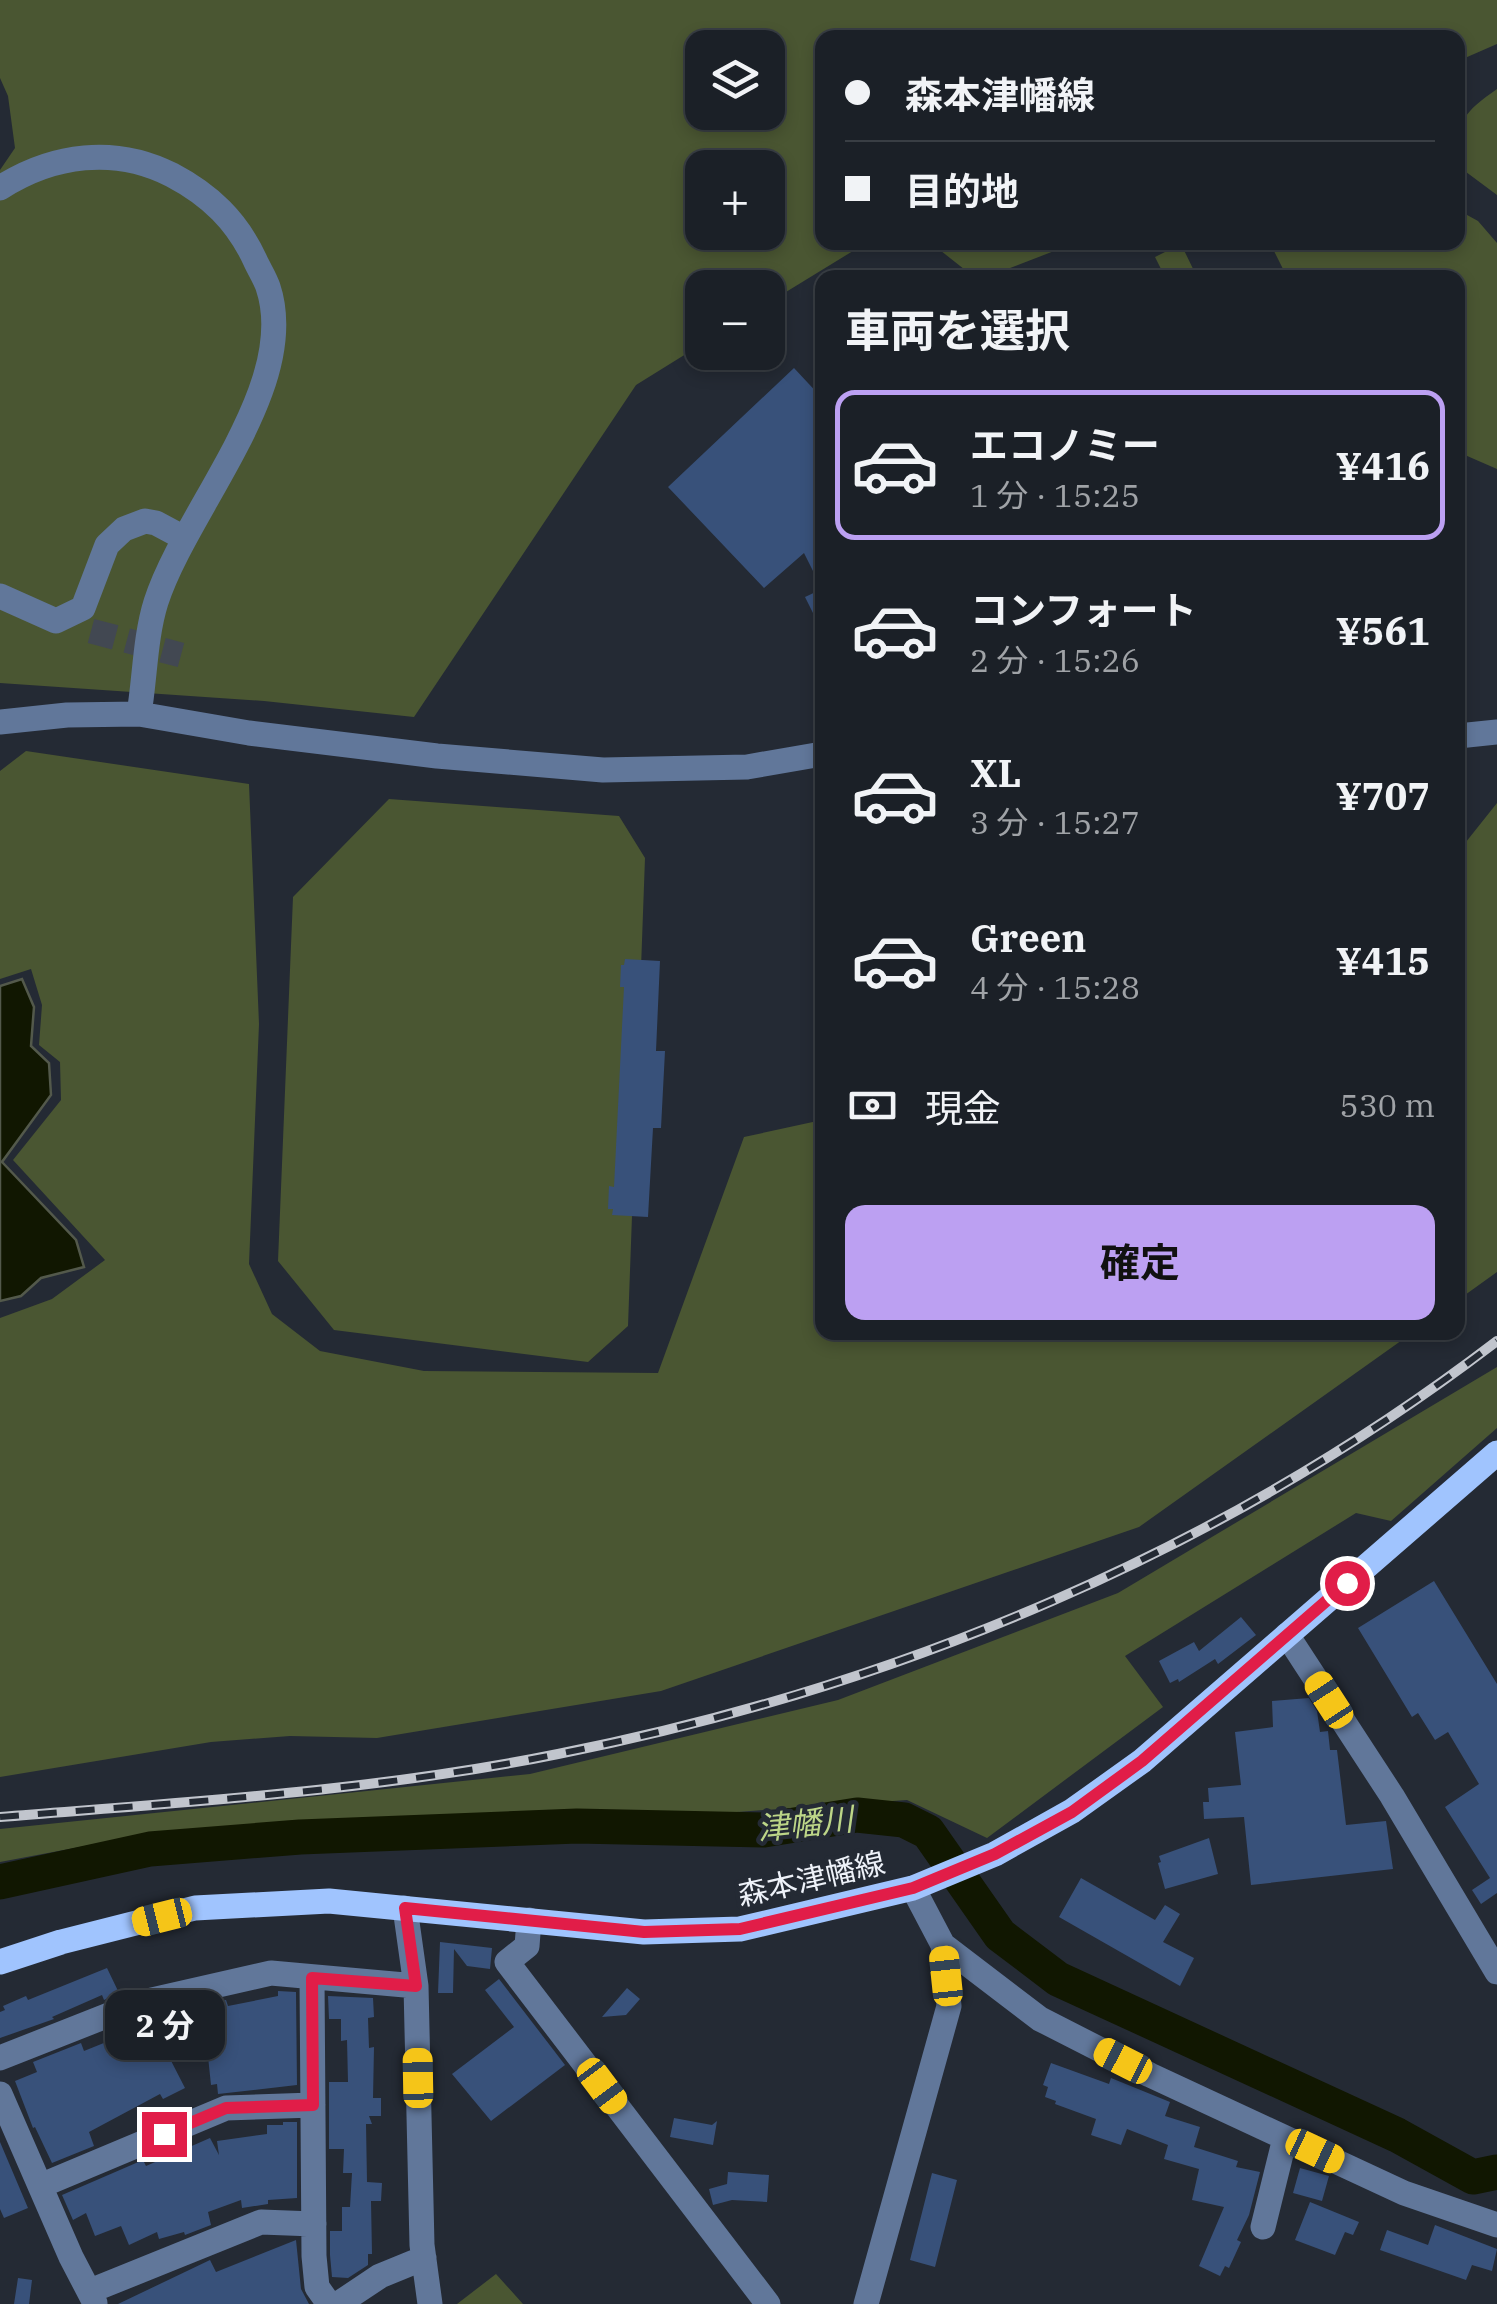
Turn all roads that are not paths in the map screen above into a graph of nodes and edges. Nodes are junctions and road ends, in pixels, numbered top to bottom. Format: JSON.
{"nodes":[{"id":1,"x":0,"y":188,"type":"edge"},
{"id":2,"x":184,"y":538,"type":"junction"},
{"id":3,"x":0,"y":596,"type":"edge"},
{"id":4,"x":139,"y":714,"type":"junction"},
{"id":5,"x":0,"y":722,"type":"edge"},
{"id":6,"x":1497,"y":732,"type":"edge"},
{"id":7,"x":1465,"y":735,"type":"edge"},
{"id":8,"x":815,"y":755,"type":"edge"},
{"id":9,"x":1497,"y":1453,"type":"edge"},
{"id":10,"x":1287,"y":1635,"type":"junction"},
{"id":11,"x":913,"y":1888,"type":"junction"},
{"id":12,"x":405,"y":1908,"type":"junction"},
{"id":13,"x":529,"y":1920,"type":"junction"},
{"id":14,"x":943,"y":1946,"type":"junction"},
{"id":15,"x":0,"y":1962,"type":"edge"},
{"id":16,"x":1497,"y":1972,"type":"edge"},
{"id":17,"x":312,"y":1978,"type":"junction"},
{"id":18,"x":416,"y":1986,"type":"junction"},
{"id":19,"x":0,"y":2058,"type":"edge"},
{"id":20,"x":0,"y":2094,"type":"edge"},
{"id":21,"x":313,"y":2105,"type":"junction"},
{"id":22,"x":1285,"y":2138,"type":"junction"},
{"id":23,"x":40,"y":2186,"type":"junction"},
{"id":24,"x":314,"y":2224,"type":"junction"},
{"id":25,"x":1263,"y":2226,"type":"dead end"},
{"id":26,"x":1497,"y":2226,"type":"edge"},
{"id":27,"x":424,"y":2258,"type":"junction"},
{"id":28,"x":93,"y":2298,"type":"edge"},
{"id":29,"x":329,"y":2304,"type":"edge"},
{"id":30,"x":338,"y":2304,"type":"edge"},
{"id":31,"x":430,"y":2304,"type":"edge"},
{"id":32,"x":768,"y":2304,"type":"edge"},
{"id":33,"x":866,"y":2304,"type":"edge"}],
"edges":[{"from":1,"to":2,"type":"street"},
{"from":2,"to":3,"type":"street"},
{"from":2,"to":4,"type":"street"},
{"from":4,"to":5,"type":"street"},
{"from":4,"to":8,"type":"street"},
{"from":6,"to":7,"type":"street"},
{"from":9,"to":10,"type":"main road","name":"森本津幡線"},
{"from":10,"to":11,"type":"main road","name":"森本津幡線"},
{"from":10,"to":16,"type":"street"},
{"from":11,"to":13,"type":"main road","name":"森本津幡線"},
{"from":11,"to":14,"type":"street"},
{"from":12,"to":13,"type":"main road","name":"森本津幡線"},
{"from":12,"to":15,"type":"main road","name":"森本津幡線"},
{"from":12,"to":18,"type":"street"},
{"from":13,"to":32,"type":"street"},
{"from":14,"to":22,"type":"street"},
{"from":14,"to":33,"type":"street"},
{"from":17,"to":18,"type":"street"},
{"from":17,"to":19,"type":"street"},
{"from":17,"to":21,"type":"street"},
{"from":18,"to":27,"type":"street"},
{"from":20,"to":23,"type":"street"},
{"from":21,"to":23,"type":"street"},
{"from":21,"to":24,"type":"street"},
{"from":22,"to":25,"type":"street"},
{"from":22,"to":26,"type":"street"},
{"from":23,"to":28,"type":"street"},
{"from":24,"to":28,"type":"street"},
{"from":24,"to":29,"type":"street"},
{"from":27,"to":30,"type":"street"},
{"from":27,"to":31,"type":"street"}]}
